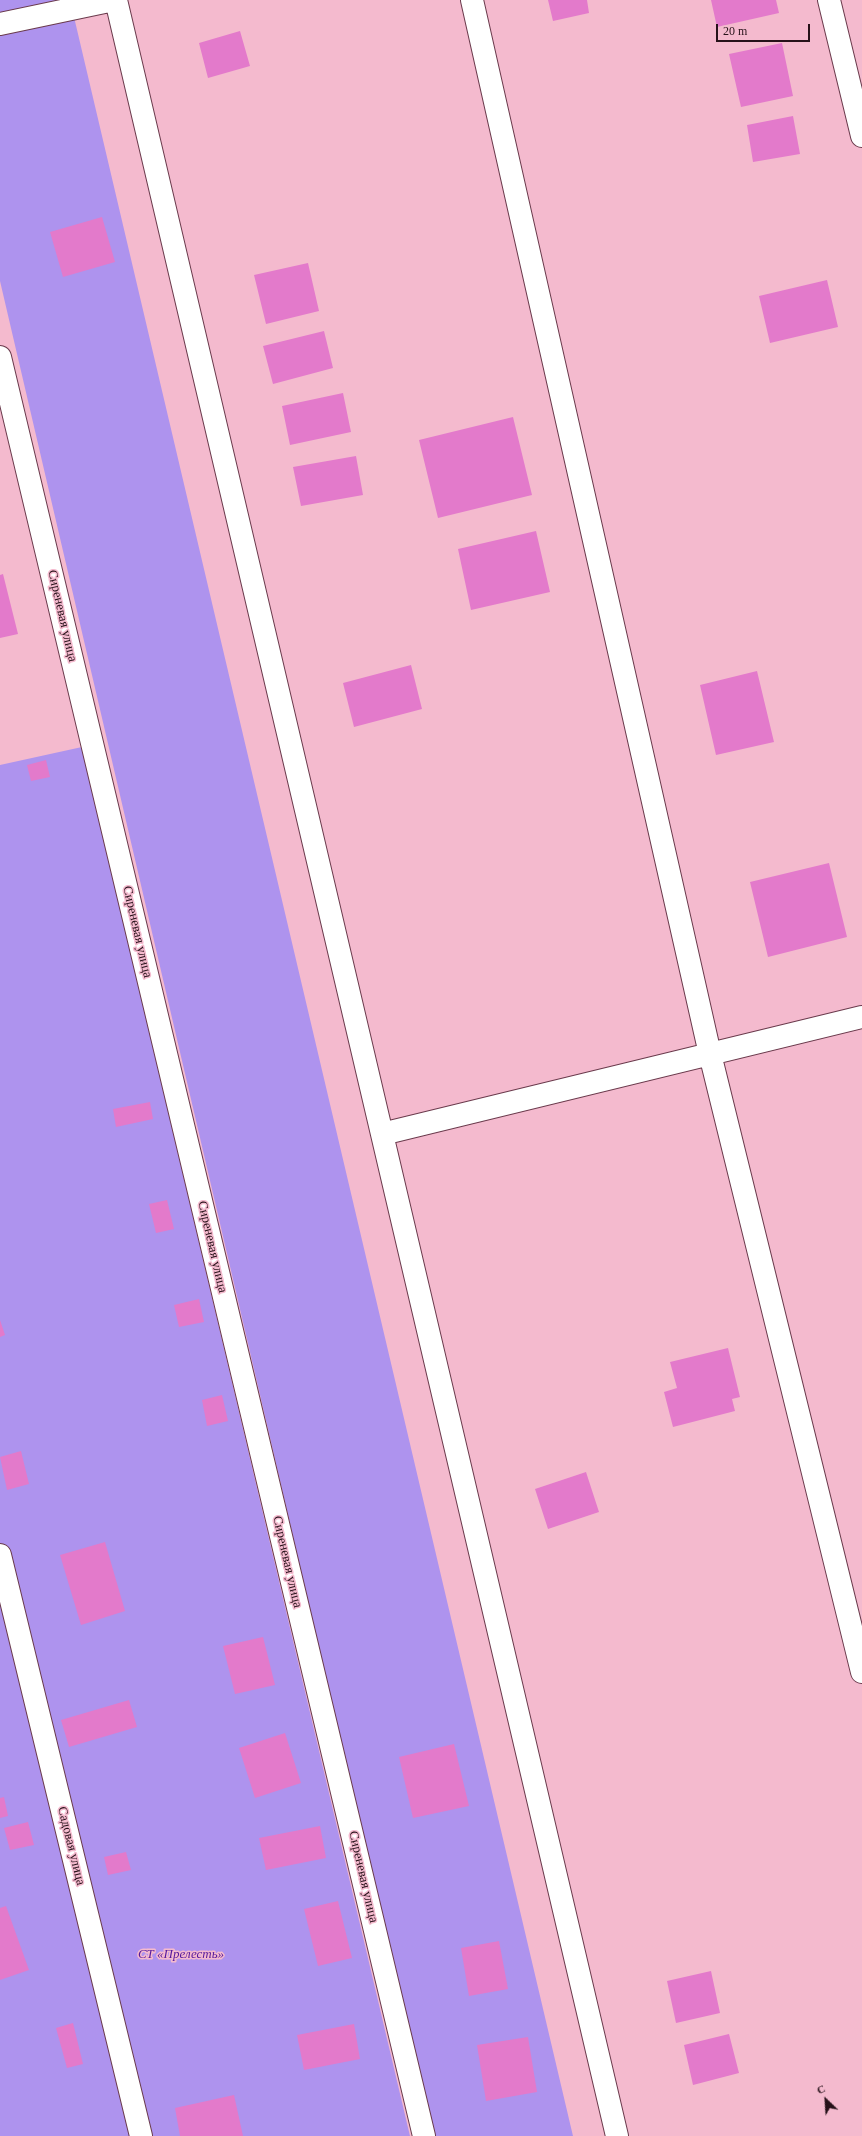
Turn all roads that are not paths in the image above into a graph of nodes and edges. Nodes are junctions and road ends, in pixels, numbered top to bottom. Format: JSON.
{"nodes":[{"id":1,"x":115,"y":0,"type":"edge"},
{"id":2,"x":472,"y":0,"type":"edge"},
{"id":3,"x":829,"y":0,"type":"edge"},
{"id":4,"x":0,"y":24,"type":"edge"},
{"id":5,"x":862,"y":136,"type":"edge"},
{"id":6,"x":0,"y":357,"type":"edge"},
{"id":7,"x":862,"y":1017,"type":"edge"},
{"id":8,"x":710,"y":1054,"type":"junction"},
{"id":9,"x":382,"y":1134,"type":"junction"},
{"id":10,"x":0,"y":1555,"type":"edge"},
{"id":11,"x":862,"y":1672,"type":"edge"},
{"id":12,"x":141,"y":2136,"type":"edge"},
{"id":13,"x":424,"y":2136,"type":"edge"},
{"id":14,"x":617,"y":2136,"type":"edge"}],
"edges":[{"from":1,"to":4,"type":"street"},
{"from":1,"to":9,"type":"street"},
{"from":2,"to":8,"type":"street"},
{"from":3,"to":5,"type":"street"},
{"from":6,"to":13,"type":"street","name":"Сиреневая улица"},
{"from":7,"to":8,"type":"street"},
{"from":8,"to":9,"type":"street"},
{"from":8,"to":11,"type":"street"},
{"from":9,"to":14,"type":"street"},
{"from":10,"to":12,"type":"street","name":"Садовая улица"}]}
